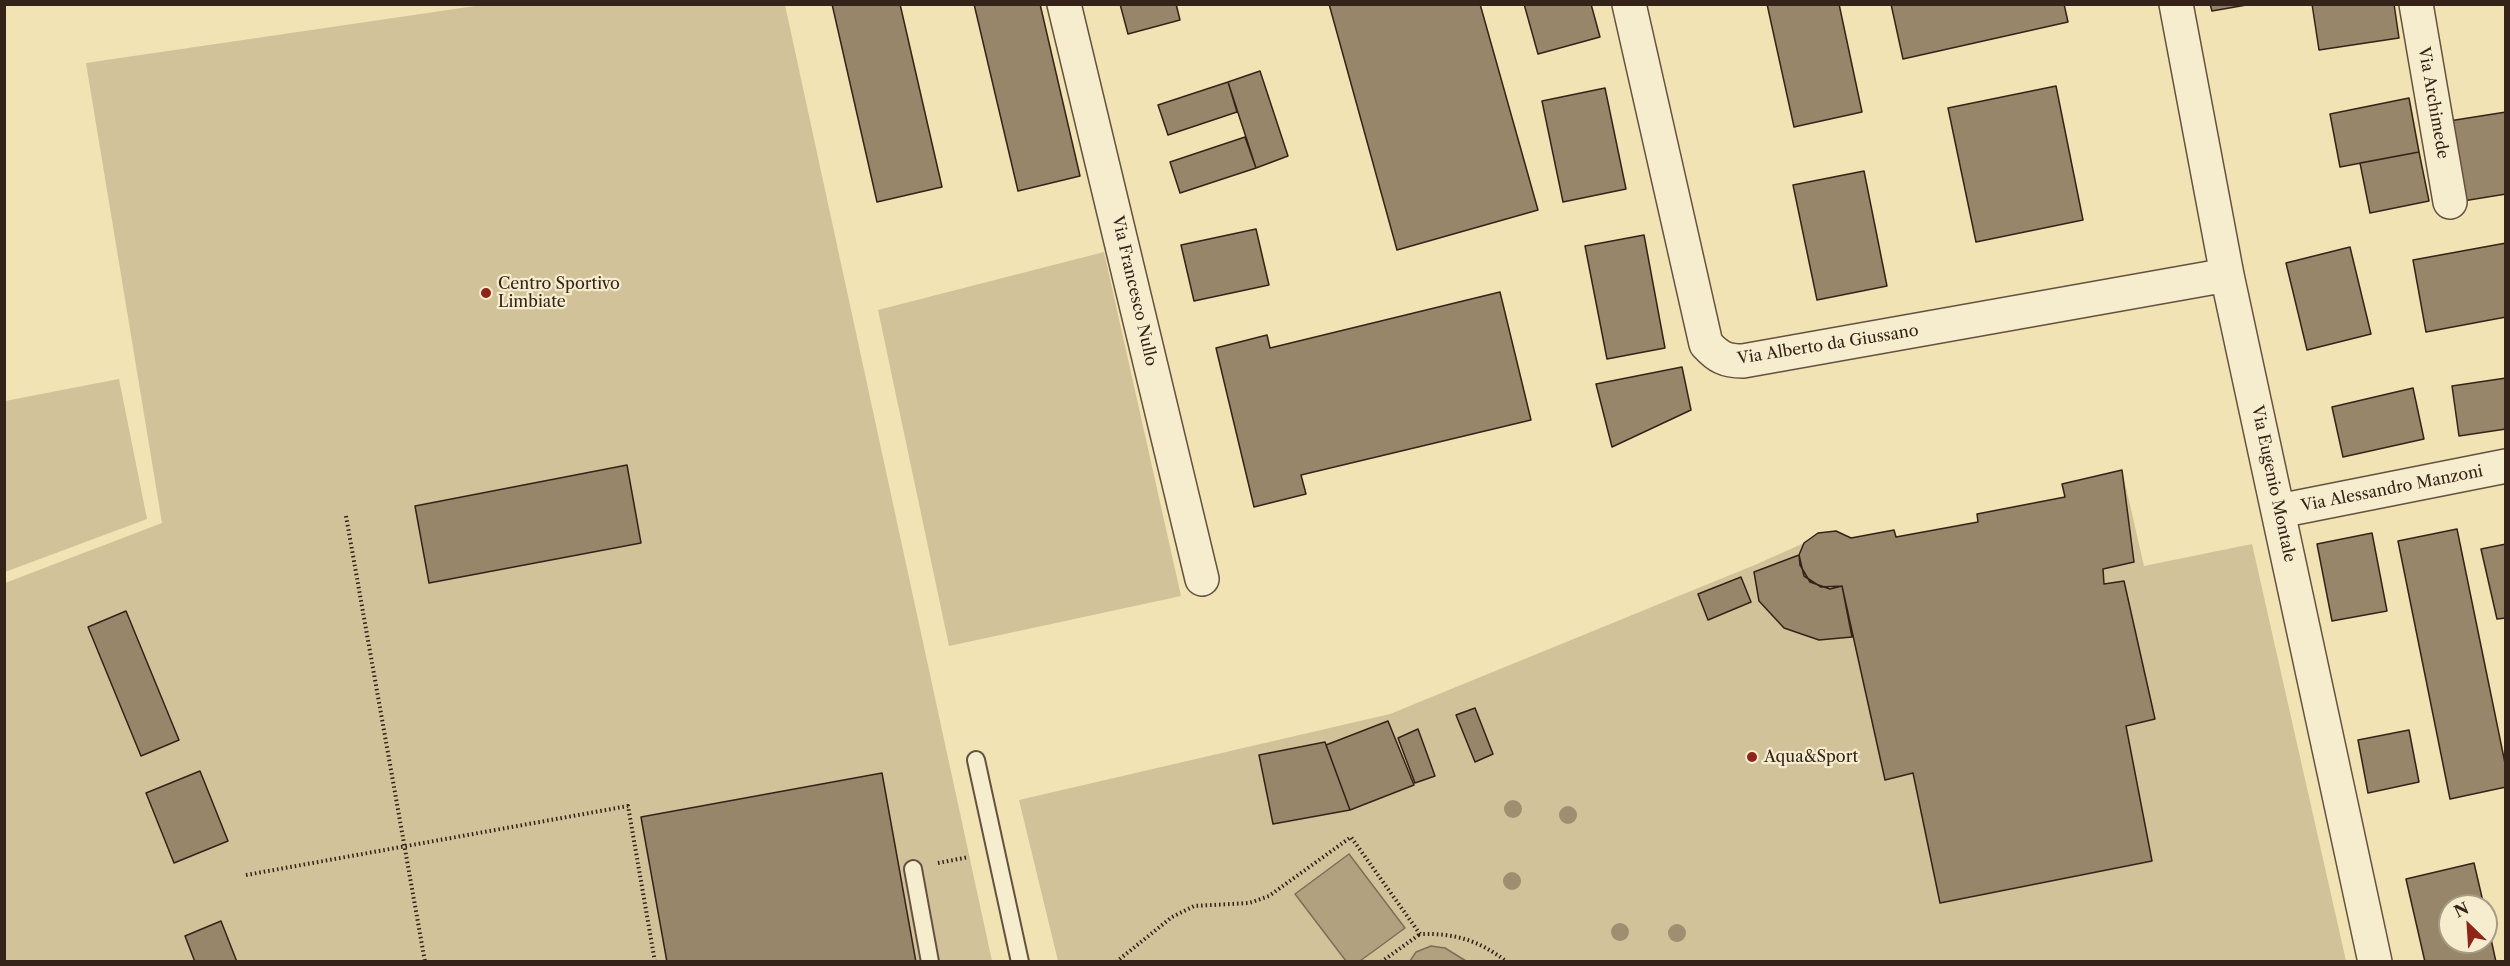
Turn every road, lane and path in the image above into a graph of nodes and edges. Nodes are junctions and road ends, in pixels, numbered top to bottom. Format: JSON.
{"nodes":[{"id":1,"x":1064,"y":4,"type":"edge"},
{"id":2,"x":1629,"y":4,"type":"edge"},
{"id":3,"x":2176,"y":4,"type":"edge"},
{"id":4,"x":2416,"y":4,"type":"edge"},
{"id":5,"x":2450,"y":202,"type":"dead end"},
{"id":6,"x":2227,"y":275,"type":"junction"},
{"id":7,"x":2505,"y":466,"type":"edge"},
{"id":8,"x":2279,"y":511,"type":"junction"},
{"id":9,"x":346,"y":516,"type":"dead end"},
{"id":10,"x":1202,"y":579,"type":"dead end"},
{"id":11,"x":976,"y":760,"type":"dead end"},
{"id":12,"x":406,"y":847,"type":"junction"},
{"id":13,"x":996,"y":851,"type":"junction"},
{"id":14,"x":913,"y":869,"type":"joint"},
{"id":15,"x":246,"y":875,"type":"dead end"},
{"id":16,"x":1420,"y":934,"type":"junction"},
{"id":17,"x":425,"y":962,"type":"edge"},
{"id":18,"x":655,"y":962,"type":"edge"},
{"id":19,"x":930,"y":962,"type":"edge"},
{"id":20,"x":1020,"y":962,"type":"edge"},
{"id":21,"x":1116,"y":962,"type":"edge"},
{"id":22,"x":1381,"y":962,"type":"edge"},
{"id":23,"x":1507,"y":962,"type":"edge"},
{"id":24,"x":2375,"y":962,"type":"edge"}],
"edges":[{"from":1,"to":10,"type":"street","name":"Via Francesco Nullo"},
{"from":2,"to":6,"type":"street","name":"Via Alberto da Giussano"},
{"from":3,"to":6,"type":"street","name":"Via Eugenio Montale"},
{"from":4,"to":5,"type":"street","name":"Via Archimede"},
{"from":6,"to":8,"type":"street","name":"Via Eugenio Montale"},
{"from":7,"to":8,"type":"street","name":"Via Alessandro Manzoni"},
{"from":8,"to":24,"type":"street","name":"Via Eugenio Montale"},
{"from":9,"to":12,"type":"path"},
{"from":11,"to":13,"type":"lane"},
{"from":12,"to":15,"type":"path"},
{"from":12,"to":17,"type":"path"},
{"from":12,"to":18,"type":"path"},
{"from":13,"to":14,"type":"path"},
{"from":13,"to":20,"type":"lane"},
{"from":14,"to":19,"type":"lane"},
{"from":16,"to":21,"type":"path"},
{"from":16,"to":22,"type":"path"},
{"from":16,"to":23,"type":"path"}]}
